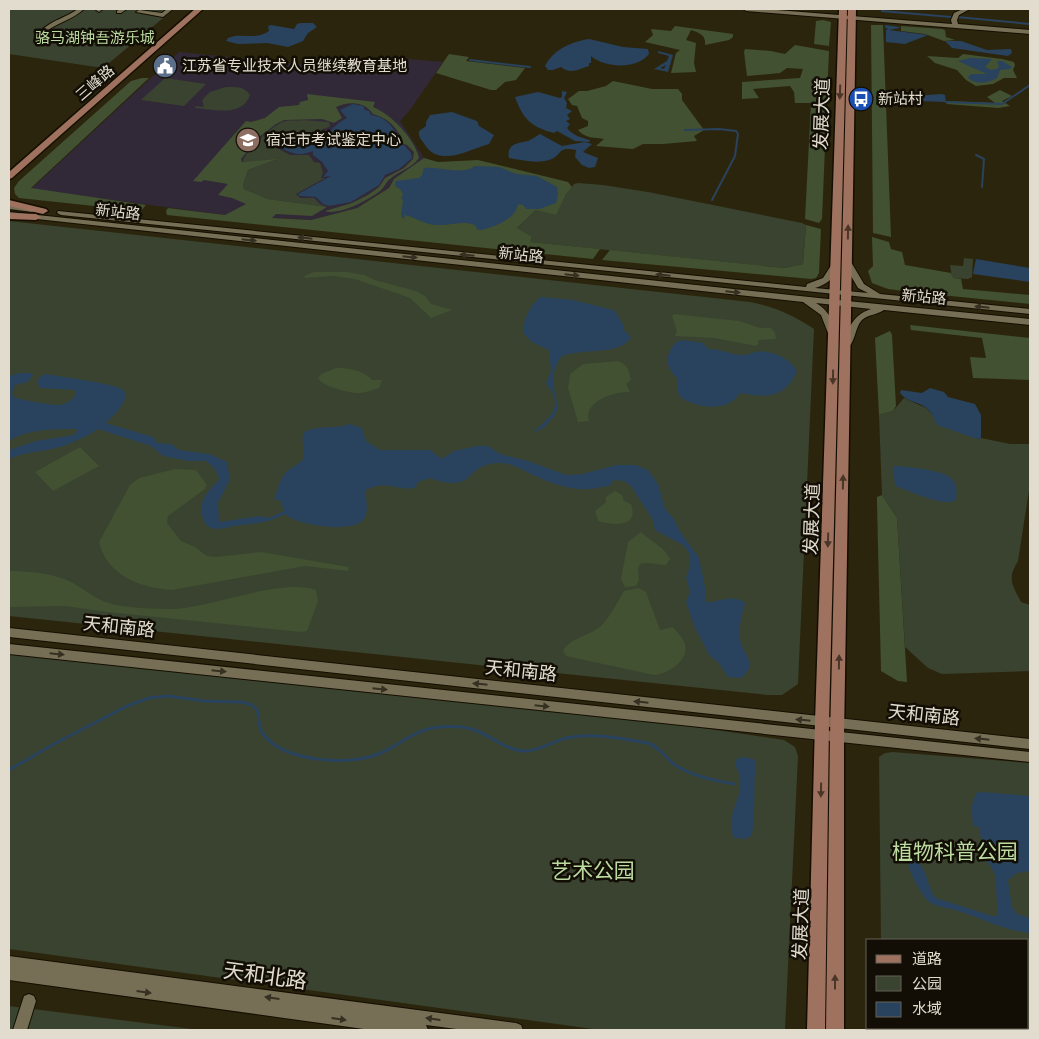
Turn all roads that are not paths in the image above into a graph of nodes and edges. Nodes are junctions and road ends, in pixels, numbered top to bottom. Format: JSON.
{"nodes":[{"id":1,"x":81,"y":9,"type":"edge"},
{"id":2,"x":143,"y":9,"type":"edge"},
{"id":3,"x":170,"y":9,"type":"edge"},
{"id":4,"x":193,"y":9,"type":"edge"},
{"id":5,"x":198,"y":9,"type":"edge"},
{"id":6,"x":746,"y":9,"type":"edge"},
{"id":7,"x":804,"y":9,"type":"edge"},
{"id":8,"x":967,"y":9,"type":"edge"},
{"id":9,"x":847,"y":13,"type":"edge"},
{"id":10,"x":956,"y":25,"type":"junction"},
{"id":11,"x":46,"y":29,"type":"dead end"},
{"id":12,"x":1030,"y":31,"type":"edge"},
{"id":13,"x":14,"y":167,"type":"edge"},
{"id":14,"x":9,"y":177,"type":"edge"},
{"id":15,"x":9,"y":203,"type":"edge"},
{"id":16,"x":9,"y":207,"type":"edge"},
{"id":17,"x":39,"y":214,"type":"junction"},
{"id":18,"x":9,"y":215,"type":"edge"},
{"id":19,"x":842,"y":263,"type":"junction"},
{"id":20,"x":775,"y":286,"type":"junction"},
{"id":21,"x":771,"y":296,"type":"junction"},
{"id":22,"x":841,"y":298,"type":"junction"},
{"id":23,"x":922,"y":301,"type":"junction"},
{"id":24,"x":922,"y":311,"type":"junction"},
{"id":25,"x":1030,"y":312,"type":"edge"},
{"id":26,"x":1030,"y":322,"type":"edge"},
{"id":27,"x":840,"y":350,"type":"junction"},
{"id":28,"x":9,"y":632,"type":"edge"},
{"id":29,"x":9,"y":649,"type":"edge"},
{"id":30,"x":822,"y":729,"type":"junction"},
{"id":31,"x":837,"y":730,"type":"junction"},
{"id":32,"x":1030,"y":744,"type":"edge"},
{"id":33,"x":1030,"y":757,"type":"edge"},
{"id":34,"x":9,"y":963,"type":"edge"},
{"id":35,"x":9,"y":973,"type":"edge"},
{"id":36,"x":29,"y":1001,"type":"dead end"},
{"id":37,"x":20,"y":1030,"type":"edge"},
{"id":38,"x":421,"y":1030,"type":"edge"},
{"id":39,"x":516,"y":1030,"type":"edge"},
{"id":40,"x":816,"y":1030,"type":"edge"},
{"id":41,"x":835,"y":1030,"type":"edge"}],
"edges":[{"from":1,"to":11,"type":"street"},
{"from":2,"to":3,"type":"street"},
{"from":4,"to":13,"type":"main road","name":"三峰路"},
{"from":5,"to":13,"type":"main road","name":"三峰路"},
{"from":6,"to":9,"type":"street"},
{"from":7,"to":9,"type":"street"},
{"from":8,"to":10,"type":"street"},
{"from":9,"to":10,"type":"street"},
{"from":9,"to":19,"type":"main road","name":"发展大道"},
{"from":10,"to":12,"type":"street"},
{"from":13,"to":14,"type":"main road"},
{"from":15,"to":17,"type":"main road"},
{"from":16,"to":17,"type":"street","name":"新站路"},
{"from":17,"to":18,"type":"main road"},
{"from":20,"to":17,"type":"street","name":"新站路","one_way":true},
{"from":17,"to":21,"type":"street","name":"新站路","one_way":true},
{"from":19,"to":20,"type":"street"},
{"from":19,"to":22,"type":"main road","name":"发展大道"},
{"from":19,"to":23,"type":"street"},
{"from":20,"to":22,"type":"street","name":"新站路"},
{"from":21,"to":22,"type":"street","name":"新站路"},
{"from":21,"to":27,"type":"street"},
{"from":22,"to":23,"type":"street","name":"新站路"},
{"from":22,"to":24,"type":"street","name":"新站路"},
{"from":22,"to":27,"type":"main road","name":"发展大道"},
{"from":25,"to":23,"type":"street","name":"新站路","one_way":true},
{"from":24,"to":26,"type":"street","name":"新站路"},
{"from":24,"to":27,"type":"street"},
{"from":27,"to":30,"type":"main road","name":"发展大道","one_way":true},
{"from":31,"to":27,"type":"main road","name":"发展大道","one_way":true},
{"from":30,"to":28,"type":"street","name":"天和南路","one_way":true},
{"from":29,"to":30,"type":"street","name":"天和南路","one_way":true},
{"from":30,"to":31,"type":"street","name":"天和南路"},
{"from":30,"to":40,"type":"main road","name":"发展大道","one_way":true},
{"from":32,"to":31,"type":"street","name":"天和南路","one_way":true},
{"from":31,"to":33,"type":"street","name":"天和南路"},
{"from":41,"to":31,"type":"main road","name":"发展大道","one_way":true},
{"from":39,"to":34,"type":"street","name":"天和北路","one_way":true},
{"from":35,"to":38,"type":"street","name":"天和北路","one_way":true},
{"from":36,"to":37,"type":"street"}]}
